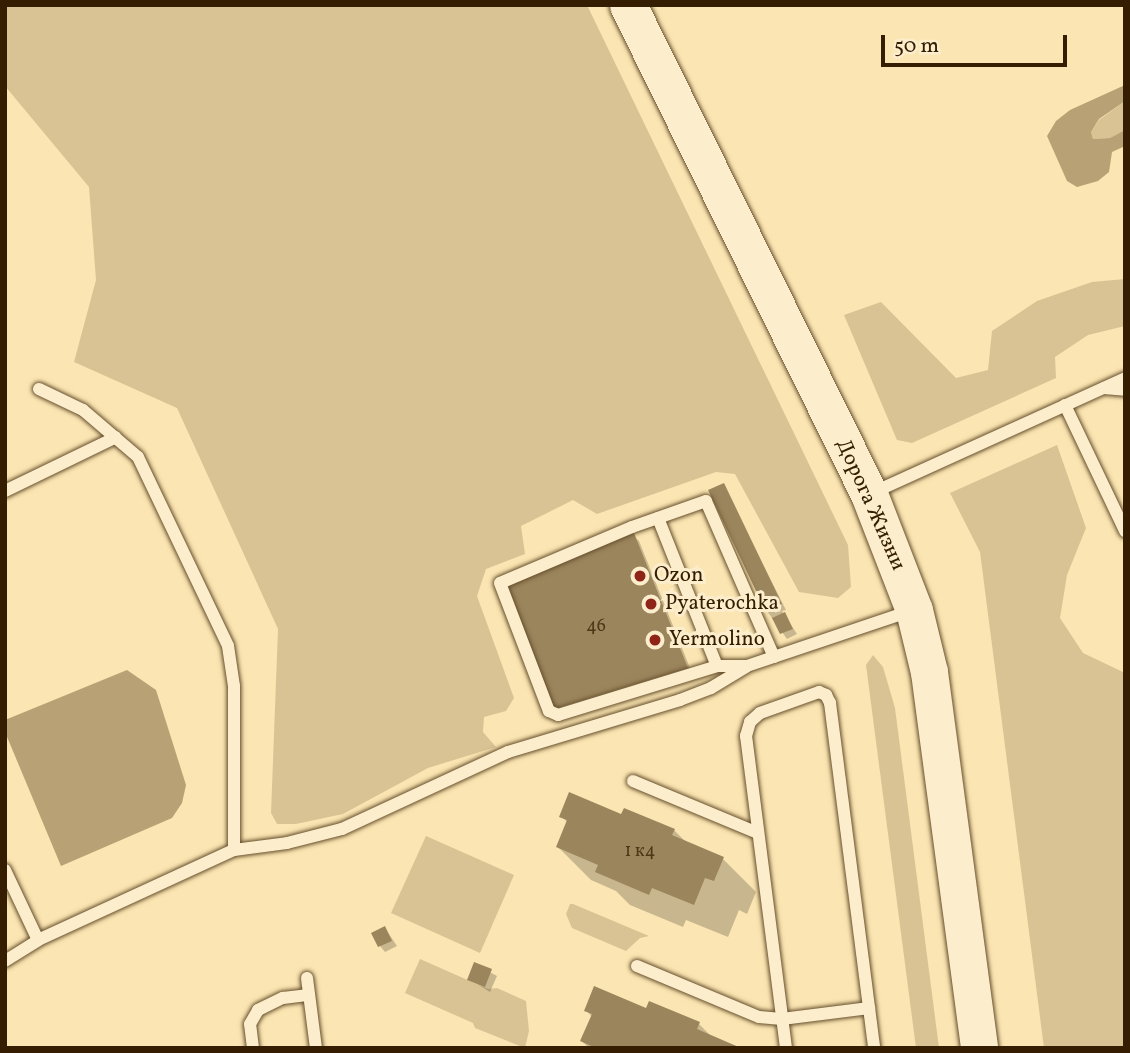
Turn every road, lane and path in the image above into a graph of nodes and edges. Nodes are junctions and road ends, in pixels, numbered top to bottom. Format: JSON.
{"nodes":[{"id":1,"x":628,"y":5,"type":"edge"},
{"id":2,"x":1125,"y":378,"type":"edge"},
{"id":3,"x":1103,"y":387,"type":"junction"},
{"id":4,"x":39,"y":389,"type":"dead end"},
{"id":5,"x":1125,"y":390,"type":"edge"},
{"id":6,"x":1065,"y":405,"type":"junction"},
{"id":7,"x":116,"y":437,"type":"junction"},
{"id":8,"x":5,"y":491,"type":"edge"},
{"id":9,"x":869,"y":495,"type":"junction"},
{"id":10,"x":658,"y":518,"type":"junction"},
{"id":11,"x":1125,"y":531,"type":"edge"},
{"id":12,"x":914,"y":610,"type":"junction"},
{"id":13,"x":774,"y":657,"type":"junction"},
{"id":14,"x":717,"y":666,"type":"junction"},
{"id":15,"x":747,"y":666,"type":"junction"},
{"id":16,"x":633,"y":781,"type":"dead end"},
{"id":17,"x":758,"y":833,"type":"junction"},
{"id":18,"x":234,"y":850,"type":"junction"},
{"id":19,"x":5,"y":870,"type":"edge"},
{"id":20,"x":38,"y":940,"type":"junction"},
{"id":21,"x":5,"y":961,"type":"edge"},
{"id":22,"x":637,"y":966,"type":"dead end"},
{"id":23,"x":307,"y":978,"type":"dead end"},
{"id":24,"x":309,"y":995,"type":"junction"},
{"id":25,"x":869,"y":1008,"type":"junction"},
{"id":26,"x":782,"y":1019,"type":"junction"},
{"id":27,"x":253,"y":1048,"type":"edge"},
{"id":28,"x":316,"y":1048,"type":"edge"},
{"id":29,"x":786,"y":1048,"type":"edge"},
{"id":30,"x":874,"y":1048,"type":"edge"},
{"id":31,"x":979,"y":1048,"type":"edge"}],
"edges":[{"from":1,"to":9,"type":"main road","name":"Дорога Жизни"},
{"from":2,"to":3,"type":"lane"},
{"from":3,"to":5,"type":"lane"},
{"from":3,"to":6,"type":"lane"},
{"from":4,"to":7,"type":"lane"},
{"from":6,"to":9,"type":"lane"},
{"from":6,"to":11,"type":"lane"},
{"from":7,"to":8,"type":"lane"},
{"from":7,"to":18,"type":"lane"},
{"from":9,"to":12,"type":"main road","name":"Дорога Жизни"},
{"from":10,"to":13,"type":"lane"},
{"from":10,"to":14,"type":"lane"},
{"from":10,"to":14,"type":"lane"},
{"from":12,"to":13,"type":"lane"},
{"from":12,"to":31,"type":"main road","name":"Дорога Жизни"},
{"from":13,"to":15,"type":"lane"},
{"from":14,"to":15,"type":"lane"},
{"from":15,"to":18,"type":"lane"},
{"from":16,"to":17,"type":"lane"},
{"from":17,"to":25,"type":"lane"},
{"from":17,"to":26,"type":"lane"},
{"from":18,"to":20,"type":"lane"},
{"from":19,"to":20,"type":"lane"},
{"from":20,"to":21,"type":"lane"},
{"from":22,"to":26,"type":"lane"},
{"from":23,"to":24,"type":"lane"},
{"from":24,"to":27,"type":"lane"},
{"from":24,"to":28,"type":"lane"},
{"from":25,"to":26,"type":"lane"},
{"from":25,"to":30,"type":"lane"},
{"from":26,"to":29,"type":"lane"}]}
